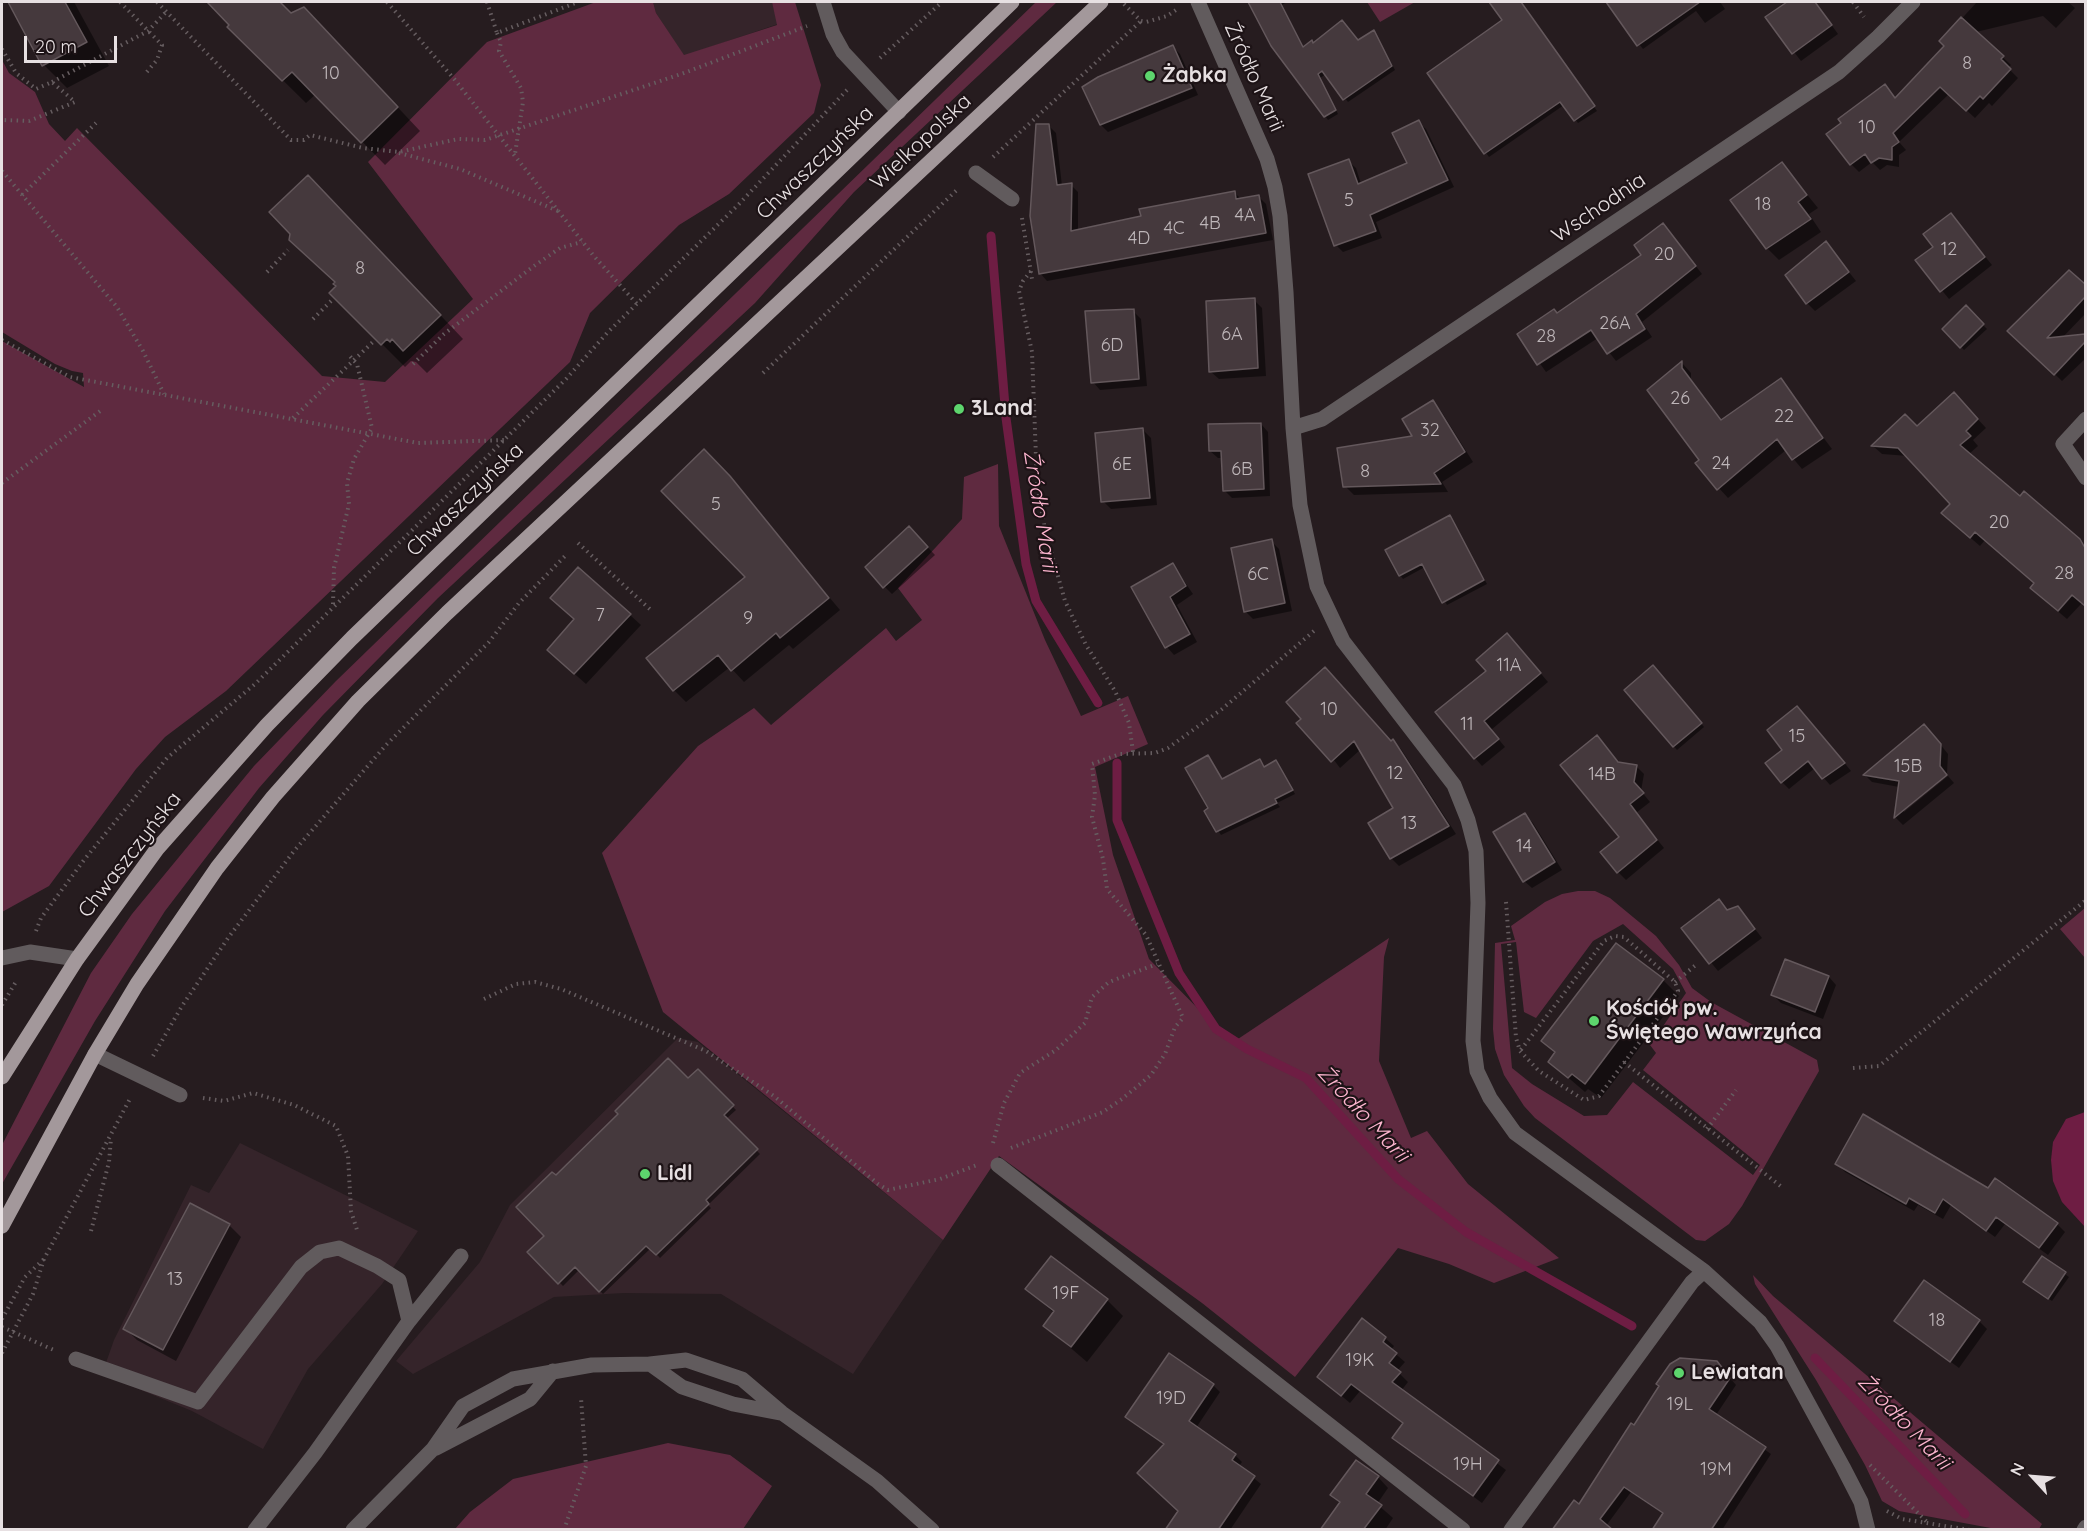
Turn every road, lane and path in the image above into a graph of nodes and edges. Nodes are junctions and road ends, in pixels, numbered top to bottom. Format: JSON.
{"nodes":[{"id":1,"x":120,"y":2,"type":"edge"},
{"id":2,"x":157,"y":2,"type":"edge"},
{"id":3,"x":387,"y":2,"type":"edge"},
{"id":4,"x":487,"y":2,"type":"edge"},
{"id":5,"x":578,"y":2,"type":"edge"},
{"id":6,"x":823,"y":2,"type":"edge"},
{"id":7,"x":940,"y":2,"type":"edge"},
{"id":8,"x":1012,"y":2,"type":"edge"},
{"id":9,"x":1101,"y":2,"type":"edge"},
{"id":10,"x":1122,"y":2,"type":"edge"},
{"id":11,"x":1198,"y":2,"type":"edge"},
{"id":12,"x":1912,"y":2,"type":"edge"},
{"id":13,"x":1181,"y":6,"type":"dead end"},
{"id":14,"x":166,"y":12,"type":"junction"},
{"id":15,"x":1141,"y":21,"type":"junction"},
{"id":16,"x":807,"y":25,"type":"dead end"},
{"id":17,"x":148,"y":31,"type":"junction"},
{"id":18,"x":497,"y":33,"type":"junction"},
{"id":19,"x":2,"y":49,"type":"edge"},
{"id":20,"x":882,"y":56,"type":"dead end"},
{"id":21,"x":145,"y":74,"type":"dead end"},
{"id":22,"x":52,"y":82,"type":"junction"},
{"id":23,"x":834,"y":103,"type":"dead end"},
{"id":24,"x":899,"y":112,"type":"junction"},
{"id":25,"x":2,"y":120,"type":"edge"},
{"id":26,"x":96,"y":123,"type":"dead end"},
{"id":27,"x":519,"y":127,"type":"junction"},
{"id":28,"x":499,"y":135,"type":"junction"},
{"id":29,"x":399,"y":153,"type":"junction"},
{"id":30,"x":514,"y":155,"type":"junction"},
{"id":31,"x":2,"y":171,"type":"edge"},
{"id":32,"x":976,"y":173,"type":"junction"},
{"id":33,"x":22,"y":195,"type":"junction"},
{"id":34,"x":1012,"y":199,"type":"joint"},
{"id":35,"x":562,"y":213,"type":"junction"},
{"id":36,"x":582,"y":242,"type":"junction"},
{"id":37,"x":288,"y":250,"type":"dead end"},
{"id":38,"x":1031,"y":271,"type":"junction"},
{"id":39,"x":267,"y":273,"type":"dead end"},
{"id":40,"x":1032,"y":279,"type":"dead end"},
{"id":41,"x":334,"y":298,"type":"dead end"},
{"id":42,"x":637,"y":304,"type":"junction"},
{"id":43,"x":313,"y":319,"type":"dead end"},
{"id":44,"x":2,"y":340,"type":"edge"},
{"id":45,"x":375,"y":340,"type":"dead end"},
{"id":46,"x":348,"y":354,"type":"dead end"},
{"id":47,"x":353,"y":359,"type":"junction"},
{"id":48,"x":413,"y":364,"type":"dead end"},
{"id":49,"x":763,"y":373,"type":"dead end"},
{"id":50,"x":164,"y":394,"type":"junction"},
{"id":51,"x":104,"y":408,"type":"dead end"},
{"id":52,"x":293,"y":419,"type":"junction"},
{"id":53,"x":2085,"y":419,"type":"edge"},
{"id":54,"x":1293,"y":428,"type":"junction"},
{"id":55,"x":371,"y":434,"type":"junction"},
{"id":56,"x":504,"y":440,"type":"junction"},
{"id":57,"x":2085,"y":478,"type":"edge"},
{"id":58,"x":2,"y":483,"type":"edge"},
{"id":59,"x":578,"y":543,"type":"dead end"},
{"id":60,"x":567,"y":554,"type":"dead end"},
{"id":61,"x":333,"y":605,"type":"junction"},
{"id":62,"x":653,"y":612,"type":"dead end"},
{"id":63,"x":1329,"y":616,"type":"junction"},
{"id":64,"x":1133,"y":752,"type":"junction"},
{"id":65,"x":2085,"y":900,"type":"edge"},
{"id":66,"x":1506,"y":902,"type":"dead end"},
{"id":67,"x":30,"y":952,"type":"junction"},
{"id":68,"x":2,"y":958,"type":"edge"},
{"id":69,"x":77,"y":959,"type":"junction"},
{"id":70,"x":1157,"y":964,"type":"junction"},
{"id":71,"x":1697,"y":964,"type":"dead end"},
{"id":72,"x":1675,"y":982,"type":"junction"},
{"id":73,"x":484,"y":999,"type":"dead end"},
{"id":74,"x":2,"y":1005,"type":"edge"},
{"id":75,"x":1520,"y":1051,"type":"junction"},
{"id":76,"x":95,"y":1054,"type":"junction"},
{"id":77,"x":1624,"y":1062,"type":"junction"},
{"id":78,"x":1853,"y":1068,"type":"dead end"},
{"id":79,"x":142,"y":1076,"type":"junction"},
{"id":80,"x":2,"y":1077,"type":"edge"},
{"id":81,"x":1736,"y":1090,"type":"dead end"},
{"id":82,"x":180,"y":1095,"type":"joint"},
{"id":83,"x":1707,"y":1129,"type":"junction"},
{"id":84,"x":111,"y":1135,"type":"junction"},
{"id":85,"x":991,"y":1164,"type":"junction"},
{"id":86,"x":1782,"y":1188,"type":"dead end"},
{"id":87,"x":2,"y":1226,"type":"edge"},
{"id":88,"x":91,"y":1231,"type":"dead end"},
{"id":89,"x":461,"y":1256,"type":"dead end"},
{"id":90,"x":44,"y":1259,"type":"junction"},
{"id":91,"x":368,"y":1262,"type":"junction"},
{"id":92,"x":1704,"y":1270,"type":"junction"},
{"id":93,"x":2,"y":1319,"type":"edge"},
{"id":94,"x":409,"y":1321,"type":"junction"},
{"id":95,"x":2,"y":1327,"type":"edge"},
{"id":96,"x":12,"y":1333,"type":"junction"},
{"id":97,"x":2,"y":1353,"type":"edge"},
{"id":98,"x":76,"y":1359,"type":"joint"},
{"id":99,"x":650,"y":1364,"type":"junction"},
{"id":100,"x":553,"y":1371,"type":"junction"},
{"id":101,"x":581,"y":1398,"type":"dead end"},
{"id":102,"x":782,"y":1413,"type":"junction"},
{"id":103,"x":433,"y":1449,"type":"junction"},
{"id":104,"x":1863,"y":1458,"type":"dead end"},
{"id":105,"x":1929,"y":1523,"type":"dead end"},
{"id":106,"x":255,"y":1530,"type":"edge"},
{"id":107,"x":353,"y":1530,"type":"edge"},
{"id":108,"x":564,"y":1530,"type":"edge"},
{"id":109,"x":932,"y":1530,"type":"edge"},
{"id":110,"x":1463,"y":1530,"type":"edge"},
{"id":111,"x":1511,"y":1530,"type":"edge"},
{"id":112,"x":1868,"y":1530,"type":"edge"}],
"edges":[{"from":1,"to":17,"type":"path"},
{"from":2,"to":14,"type":"path"},
{"from":3,"to":28,"type":"path"},
{"from":4,"to":18,"type":"path"},
{"from":5,"to":18,"type":"path"},
{"from":6,"to":24,"type":"street"},
{"from":7,"to":20,"type":"path"},
{"from":8,"to":24,"type":"main road","name":"Chwaszczyńska"},
{"from":9,"to":76,"type":"main road","name":"Wielkopolska"},
{"from":10,"to":15,"type":"path"},
{"from":11,"to":54,"type":"street","name":"Źródło Marii"},
{"from":12,"to":54,"type":"street","name":"Wschodnia"},
{"from":13,"to":15,"type":"path"},
{"from":14,"to":17,"type":"path"},
{"from":14,"to":29,"type":"path"},
{"from":15,"to":32,"type":"path"},
{"from":16,"to":27,"type":"path"},
{"from":17,"to":21,"type":"path"},
{"from":17,"to":22,"type":"path"},
{"from":18,"to":27,"type":"path"},
{"from":19,"to":22,"type":"path"},
{"from":22,"to":25,"type":"path"},
{"from":23,"to":42,"type":"path"},
{"from":24,"to":69,"type":"main road","name":"Chwaszczyńska"},
{"from":26,"to":33,"type":"path"},
{"from":27,"to":28,"type":"path"},
{"from":27,"to":30,"type":"path"},
{"from":28,"to":29,"type":"path"},
{"from":28,"to":30,"type":"path"},
{"from":29,"to":35,"type":"path"},
{"from":30,"to":35,"type":"path"},
{"from":31,"to":33,"type":"path"},
{"from":32,"to":34,"type":"street"},
{"from":32,"to":49,"type":"path"},
{"from":33,"to":50,"type":"path"},
{"from":34,"to":38,"type":"path"},
{"from":35,"to":36,"type":"path"},
{"from":36,"to":42,"type":"path"},
{"from":36,"to":48,"type":"path"},
{"from":37,"to":39,"type":"path"},
{"from":38,"to":40,"type":"path"},
{"from":38,"to":64,"type":"path"},
{"from":41,"to":43,"type":"path"},
{"from":42,"to":56,"type":"path"},
{"from":44,"to":50,"type":"path"},
{"from":45,"to":47,"type":"path"},
{"from":46,"to":47,"type":"path"},
{"from":47,"to":52,"type":"path"},
{"from":47,"to":55,"type":"path"},
{"from":50,"to":52,"type":"path"},
{"from":51,"to":58,"type":"path"},
{"from":52,"to":55,"type":"path"},
{"from":53,"to":57,"type":"street"},
{"from":54,"to":63,"type":"street","name":"Źródło Marii"},
{"from":55,"to":56,"type":"path"},
{"from":55,"to":61,"type":"path"},
{"from":56,"to":61,"type":"path"},
{"from":59,"to":62,"type":"path"},
{"from":60,"to":79,"type":"path"},
{"from":61,"to":67,"type":"path"},
{"from":63,"to":64,"type":"path"},
{"from":63,"to":92,"type":"street","name":"Źródło Marii"},
{"from":64,"to":70,"type":"path"},
{"from":65,"to":78,"type":"path"},
{"from":66,"to":75,"type":"path"},
{"from":67,"to":68,"type":"street"},
{"from":67,"to":69,"type":"street"},
{"from":67,"to":74,"type":"path"},
{"from":69,"to":80,"type":"main road","name":"Chwaszczyńska"},
{"from":70,"to":85,"type":"path"},
{"from":70,"to":85,"type":"path"},
{"from":71,"to":72,"type":"path"},
{"from":72,"to":75,"type":"path"},
{"from":72,"to":77,"type":"path"},
{"from":73,"to":85,"type":"path"},
{"from":75,"to":77,"type":"path"},
{"from":76,"to":79,"type":"street"},
{"from":76,"to":87,"type":"main road"},
{"from":77,"to":83,"type":"path"},
{"from":79,"to":82,"type":"street"},
{"from":79,"to":84,"type":"path"},
{"from":81,"to":83,"type":"path"},
{"from":82,"to":91,"type":"path"},
{"from":83,"to":86,"type":"path"},
{"from":84,"to":88,"type":"path"},
{"from":84,"to":90,"type":"path"},
{"from":85,"to":110,"type":"street"},
{"from":89,"to":94,"type":"street"},
{"from":90,"to":93,"type":"path"},
{"from":90,"to":96,"type":"path"},
{"from":91,"to":94,"type":"street"},
{"from":91,"to":98,"type":"street"},
{"from":92,"to":111,"type":"street"},
{"from":92,"to":112,"type":"street","name":"Źródło Marii"},
{"from":94,"to":106,"type":"street"},
{"from":95,"to":96,"type":"path"},
{"from":96,"to":97,"type":"path"},
{"from":96,"to":98,"type":"path"},
{"from":99,"to":100,"type":"street"},
{"from":99,"to":102,"type":"street"},
{"from":99,"to":102,"type":"street"},
{"from":100,"to":103,"type":"street"},
{"from":100,"to":103,"type":"street"},
{"from":101,"to":108,"type":"path"},
{"from":102,"to":109,"type":"street"},
{"from":103,"to":107,"type":"street"},
{"from":104,"to":105,"type":"path"}]}
